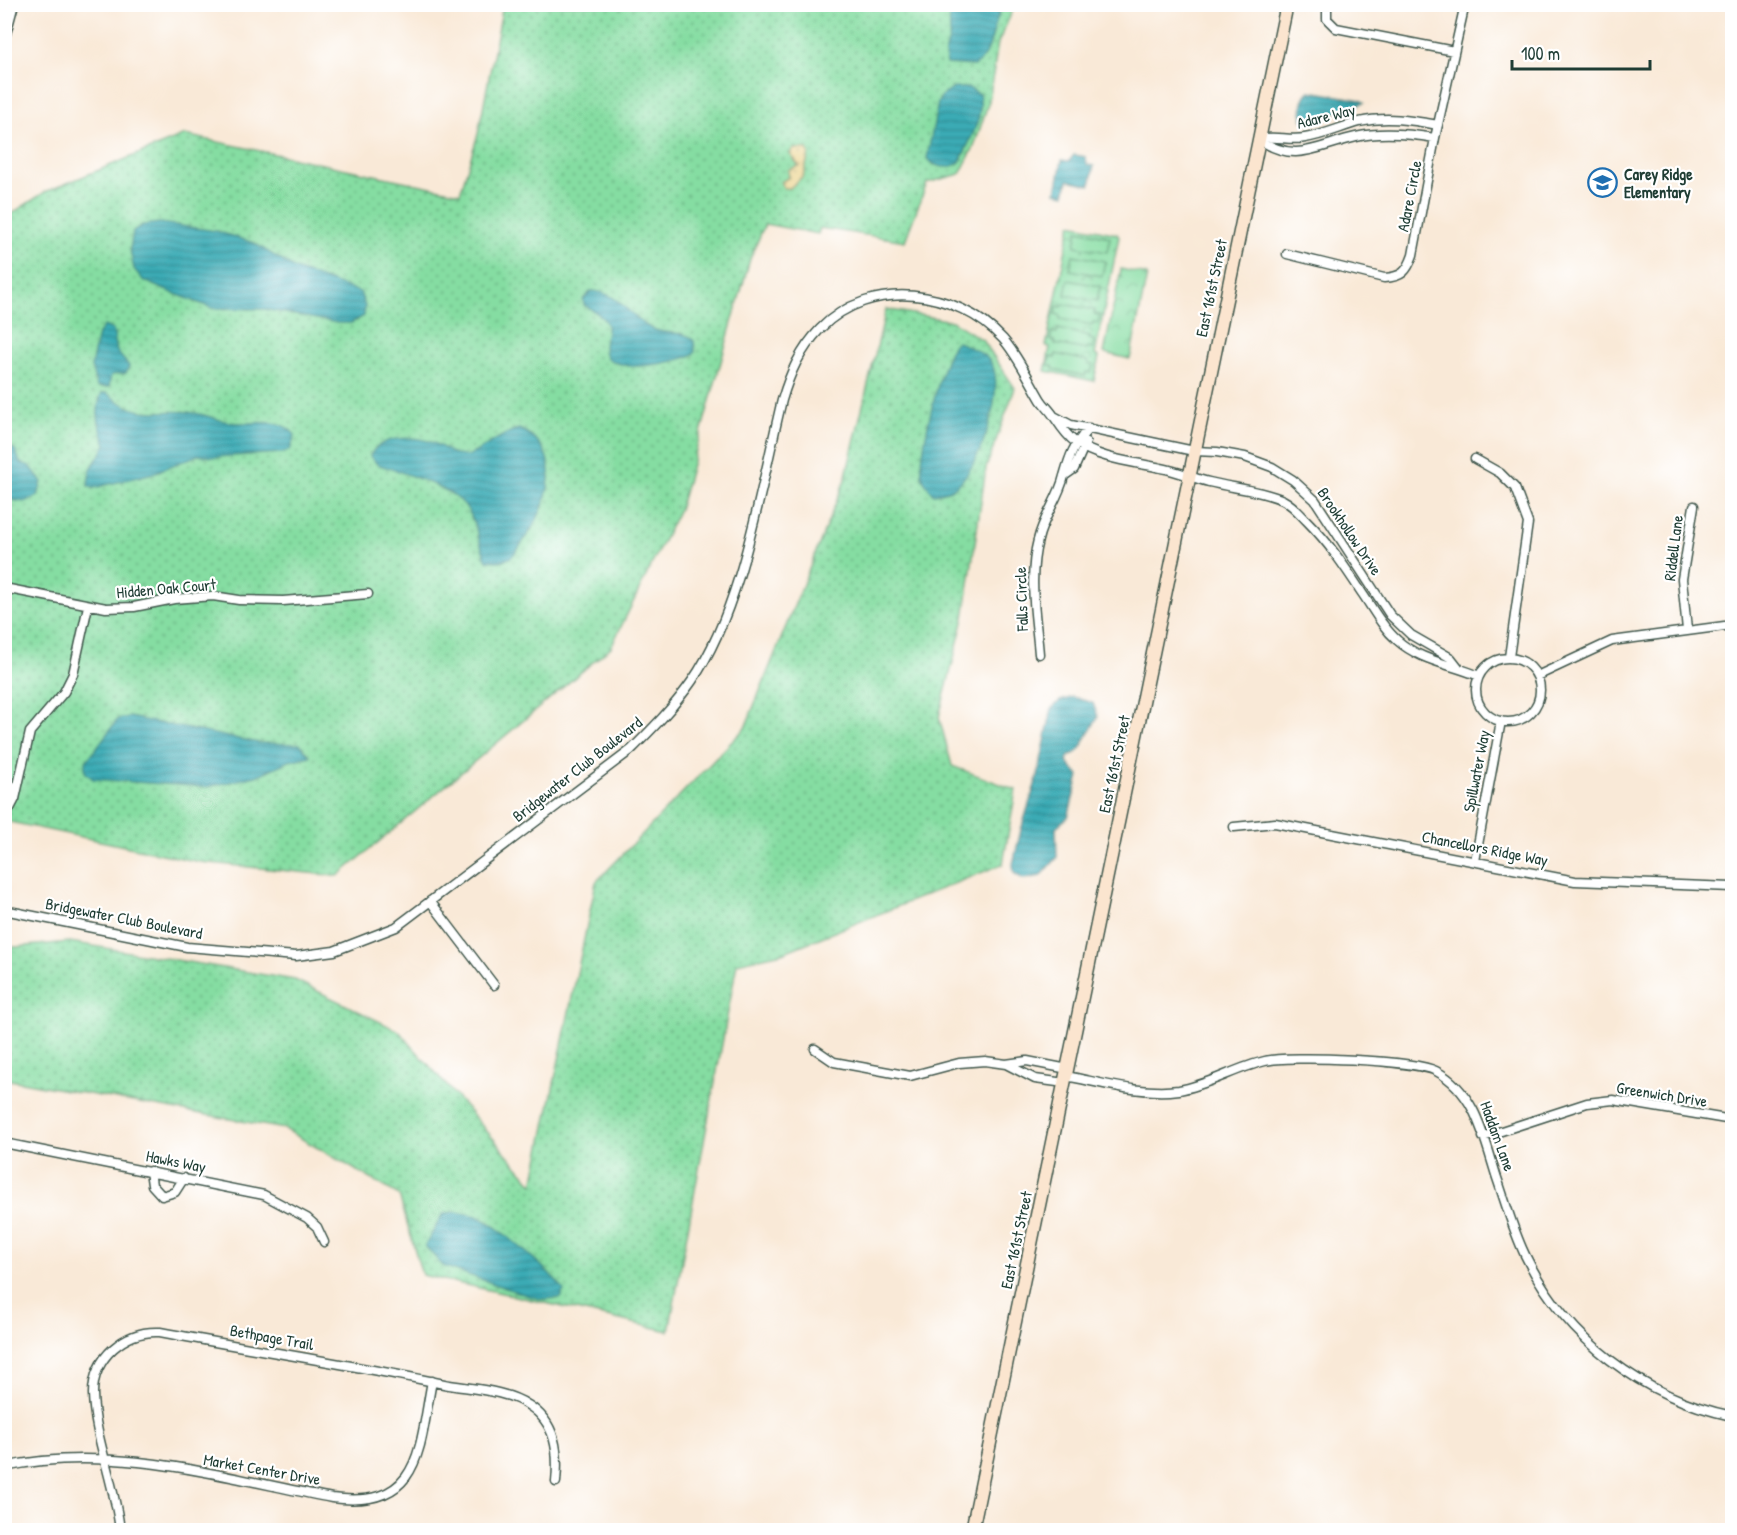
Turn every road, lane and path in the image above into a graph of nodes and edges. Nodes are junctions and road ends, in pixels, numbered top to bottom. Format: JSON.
{"nodes":[{"id":1,"x":14,"y":4,"type":"edge"},
{"id":2,"x":1287,"y":4,"type":"edge"},
{"id":3,"x":1327,"y":4,"type":"edge"},
{"id":4,"x":1465,"y":4,"type":"edge"},
{"id":5,"x":4,"y":41,"type":"edge"},
{"id":6,"x":1454,"y":51,"type":"junction"},
{"id":7,"x":1438,"y":125,"type":"junction"},
{"id":8,"x":1435,"y":138,"type":"junction"},
{"id":9,"x":1259,"y":139,"type":"junction"},
{"id":10,"x":1287,"y":254,"type":"dead end"},
{"id":11,"x":1054,"y":416,"type":"junction"},
{"id":12,"x":1089,"y":428,"type":"junction"},
{"id":13,"x":1076,"y":443,"type":"junction"},
{"id":14,"x":1085,"y":447,"type":"junction"},
{"id":15,"x":1194,"y":451,"type":"junction"},
{"id":16,"x":1475,"y":459,"type":"dead end"},
{"id":17,"x":1190,"y":474,"type":"junction"},
{"id":18,"x":1064,"y":476,"type":"junction"},
{"id":19,"x":1694,"y":506,"type":"dead end"},
{"id":20,"x":4,"y":588,"type":"edge"},
{"id":21,"x":368,"y":594,"type":"dead end"},
{"id":22,"x":88,"y":606,"type":"junction"},
{"id":23,"x":1732,"y":625,"type":"edge"},
{"id":24,"x":1687,"y":630,"type":"junction"},
{"id":25,"x":1039,"y":654,"type":"dead end"},
{"id":26,"x":1509,"y":657,"type":"junction"},
{"id":27,"x":1458,"y":667,"type":"junction"},
{"id":28,"x":1479,"y":676,"type":"junction"},
{"id":29,"x":1537,"y":676,"type":"junction"},
{"id":30,"x":1501,"y":722,"type":"junction"},
{"id":31,"x":18,"y":784,"type":"junction"},
{"id":32,"x":4,"y":802,"type":"edge"},
{"id":33,"x":4,"y":820,"type":"edge"},
{"id":34,"x":1234,"y":826,"type":"dead end"},
{"id":35,"x":1475,"y":861,"type":"junction"},
{"id":36,"x":1732,"y":887,"type":"edge"},
{"id":37,"x":430,"y":901,"type":"junction"},
{"id":38,"x":4,"y":910,"type":"edge"},
{"id":39,"x":494,"y":985,"type":"dead end"},
{"id":40,"x":815,"y":1049,"type":"dead end"},
{"id":41,"x":1006,"y":1064,"type":"junction"},
{"id":42,"x":1066,"y":1076,"type":"junction"},
{"id":43,"x":1732,"y":1120,"type":"edge"},
{"id":44,"x":1483,"y":1137,"type":"junction"},
{"id":45,"x":4,"y":1143,"type":"edge"},
{"id":46,"x":150,"y":1172,"type":"junction"},
{"id":47,"x":184,"y":1178,"type":"junction"},
{"id":48,"x":324,"y":1242,"type":"dead end"},
{"id":49,"x":432,"y":1381,"type":"junction"},
{"id":50,"x":1732,"y":1416,"type":"edge"},
{"id":51,"x":106,"y":1461,"type":"junction"},
{"id":52,"x":4,"y":1467,"type":"edge"},
{"id":53,"x":556,"y":1482,"type":"dead end"},
{"id":54,"x":120,"y":1530,"type":"edge"},
{"id":55,"x":972,"y":1530,"type":"edge"}],
"edges":[{"from":1,"to":5,"type":"street"},
{"from":2,"to":9,"type":"street","name":"East 161st Street"},
{"from":3,"to":6,"type":"street"},
{"from":4,"to":6,"type":"street","name":"Adare Circle"},
{"from":6,"to":7,"type":"street","name":"Adare Circle"},
{"from":7,"to":8,"type":"street","name":"Adare Circle"},
{"from":7,"to":9,"type":"street","name":"Adare Way"},
{"from":8,"to":9,"type":"street","name":"Adare Way"},
{"from":8,"to":10,"type":"street","name":"Adare Circle"},
{"from":9,"to":15,"type":"street","name":"East 161st Street"},
{"from":11,"to":12,"type":"street"},
{"from":11,"to":13,"type":"street","name":"Bridgewater Club Boulevard"},
{"from":11,"to":37,"type":"street","name":"Bridgewater Club Boulevard"},
{"from":12,"to":13,"type":"street","name":"Falls Circle"},
{"from":12,"to":14,"type":"street","name":"Falls Circle"},
{"from":12,"to":15,"type":"street"},
{"from":13,"to":14,"type":"street","name":"Bridgewater Club Boulevard"},
{"from":13,"to":18,"type":"street","name":"Falls Circle"},
{"from":14,"to":17,"type":"street","name":"Bridgewater Club Boulevard"},
{"from":14,"to":18,"type":"street","name":"Falls Circle"},
{"from":15,"to":17,"type":"street","name":"East 161st Street"},
{"from":15,"to":27,"type":"street","name":"Brookhollow Drive"},
{"from":16,"to":26,"type":"street"},
{"from":17,"to":27,"type":"street","name":"Brookhollow Drive"},
{"from":17,"to":42,"type":"street","name":"East 161st Street"},
{"from":18,"to":25,"type":"street","name":"Falls Circle"},
{"from":19,"to":24,"type":"street","name":"Riddell Lane"},
{"from":20,"to":22,"type":"street","name":"Hidden Oak Court"},
{"from":21,"to":22,"type":"street","name":"Hidden Oak Court"},
{"from":22,"to":31,"type":"street"},
{"from":23,"to":24,"type":"street"},
{"from":24,"to":29,"type":"street"},
{"from":26,"to":28,"type":"street"},
{"from":26,"to":29,"type":"street"},
{"from":27,"to":28,"type":"street","name":"Brookhollow Drive"},
{"from":28,"to":30,"type":"street"},
{"from":29,"to":30,"type":"street"},
{"from":30,"to":35,"type":"street","name":"Spillwater Way"},
{"from":31,"to":32,"type":"street"},
{"from":31,"to":33,"type":"street"},
{"from":34,"to":35,"type":"street","name":"Chancellors Ridge Way"},
{"from":35,"to":36,"type":"street","name":"Chancellors Ridge Way"},
{"from":37,"to":38,"type":"street","name":"Bridgewater Club Boulevard"},
{"from":37,"to":39,"type":"street"},
{"from":40,"to":41,"type":"street"},
{"from":41,"to":42,"type":"street"},
{"from":41,"to":42,"type":"street"},
{"from":42,"to":44,"type":"street","name":"Haddam Lane"},
{"from":42,"to":55,"type":"street","name":"East 161st Street"},
{"from":43,"to":44,"type":"street","name":"Greenwich Drive"},
{"from":44,"to":50,"type":"street","name":"Haddam Lane"},
{"from":45,"to":46,"type":"street","name":"Hawks Way"},
{"from":46,"to":47,"type":"street","name":"Hawks Way"},
{"from":46,"to":47,"type":"street"},
{"from":47,"to":48,"type":"street","name":"Hawks Way"},
{"from":49,"to":51,"type":"street","name":"Market Center Drive"},
{"from":49,"to":51,"type":"street","name":"Bethpage Trail"},
{"from":49,"to":53,"type":"street","name":"Bethpage Trail"},
{"from":51,"to":52,"type":"street","name":"Market Center Drive"},
{"from":51,"to":54,"type":"street","name":"Bethpage Trail"}]}
